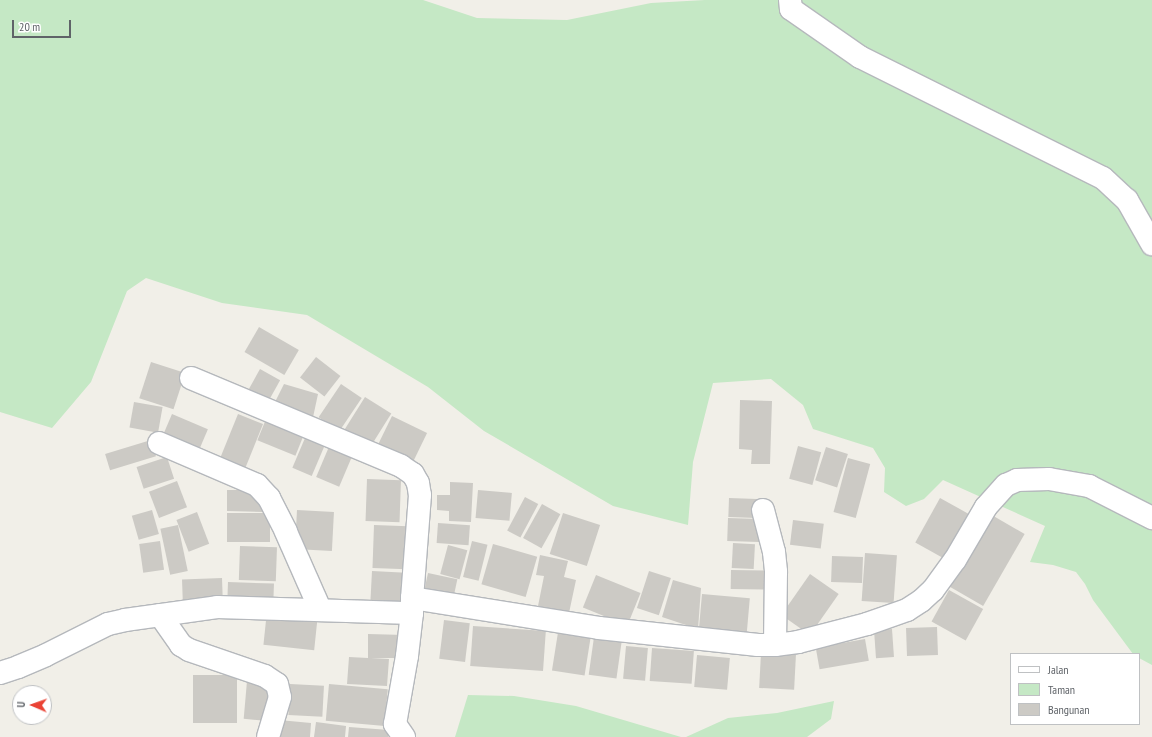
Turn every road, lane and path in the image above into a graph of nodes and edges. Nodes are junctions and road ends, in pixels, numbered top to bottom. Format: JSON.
{"nodes":[{"id":1,"x":790,"y":0,"type":"edge"},
{"id":2,"x":1152,"y":244,"type":"edge"},
{"id":3,"x":191,"y":378,"type":"dead end"},
{"id":4,"x":159,"y":443,"type":"dead end"},
{"id":5,"x":763,"y":510,"type":"dead end"},
{"id":6,"x":1152,"y":518,"type":"edge"},
{"id":7,"x":412,"y":606,"type":"junction"},
{"id":8,"x":320,"y":609,"type":"junction"},
{"id":9,"x":160,"y":615,"type":"junction"},
{"id":10,"x":775,"y":645,"type":"junction"},
{"id":11,"x":0,"y":673,"type":"edge"},
{"id":12,"x":268,"y":737,"type":"edge"},
{"id":13,"x":404,"y":737,"type":"edge"}],
"edges":[{"from":1,"to":2,"type":"street"},
{"from":3,"to":7,"type":"street"},
{"from":4,"to":8,"type":"street"},
{"from":5,"to":10,"type":"street"},
{"from":6,"to":10,"type":"street"},
{"from":7,"to":8,"type":"street"},
{"from":7,"to":10,"type":"street"},
{"from":7,"to":13,"type":"street"},
{"from":8,"to":9,"type":"street"},
{"from":9,"to":11,"type":"street"},
{"from":9,"to":12,"type":"street"}]}
